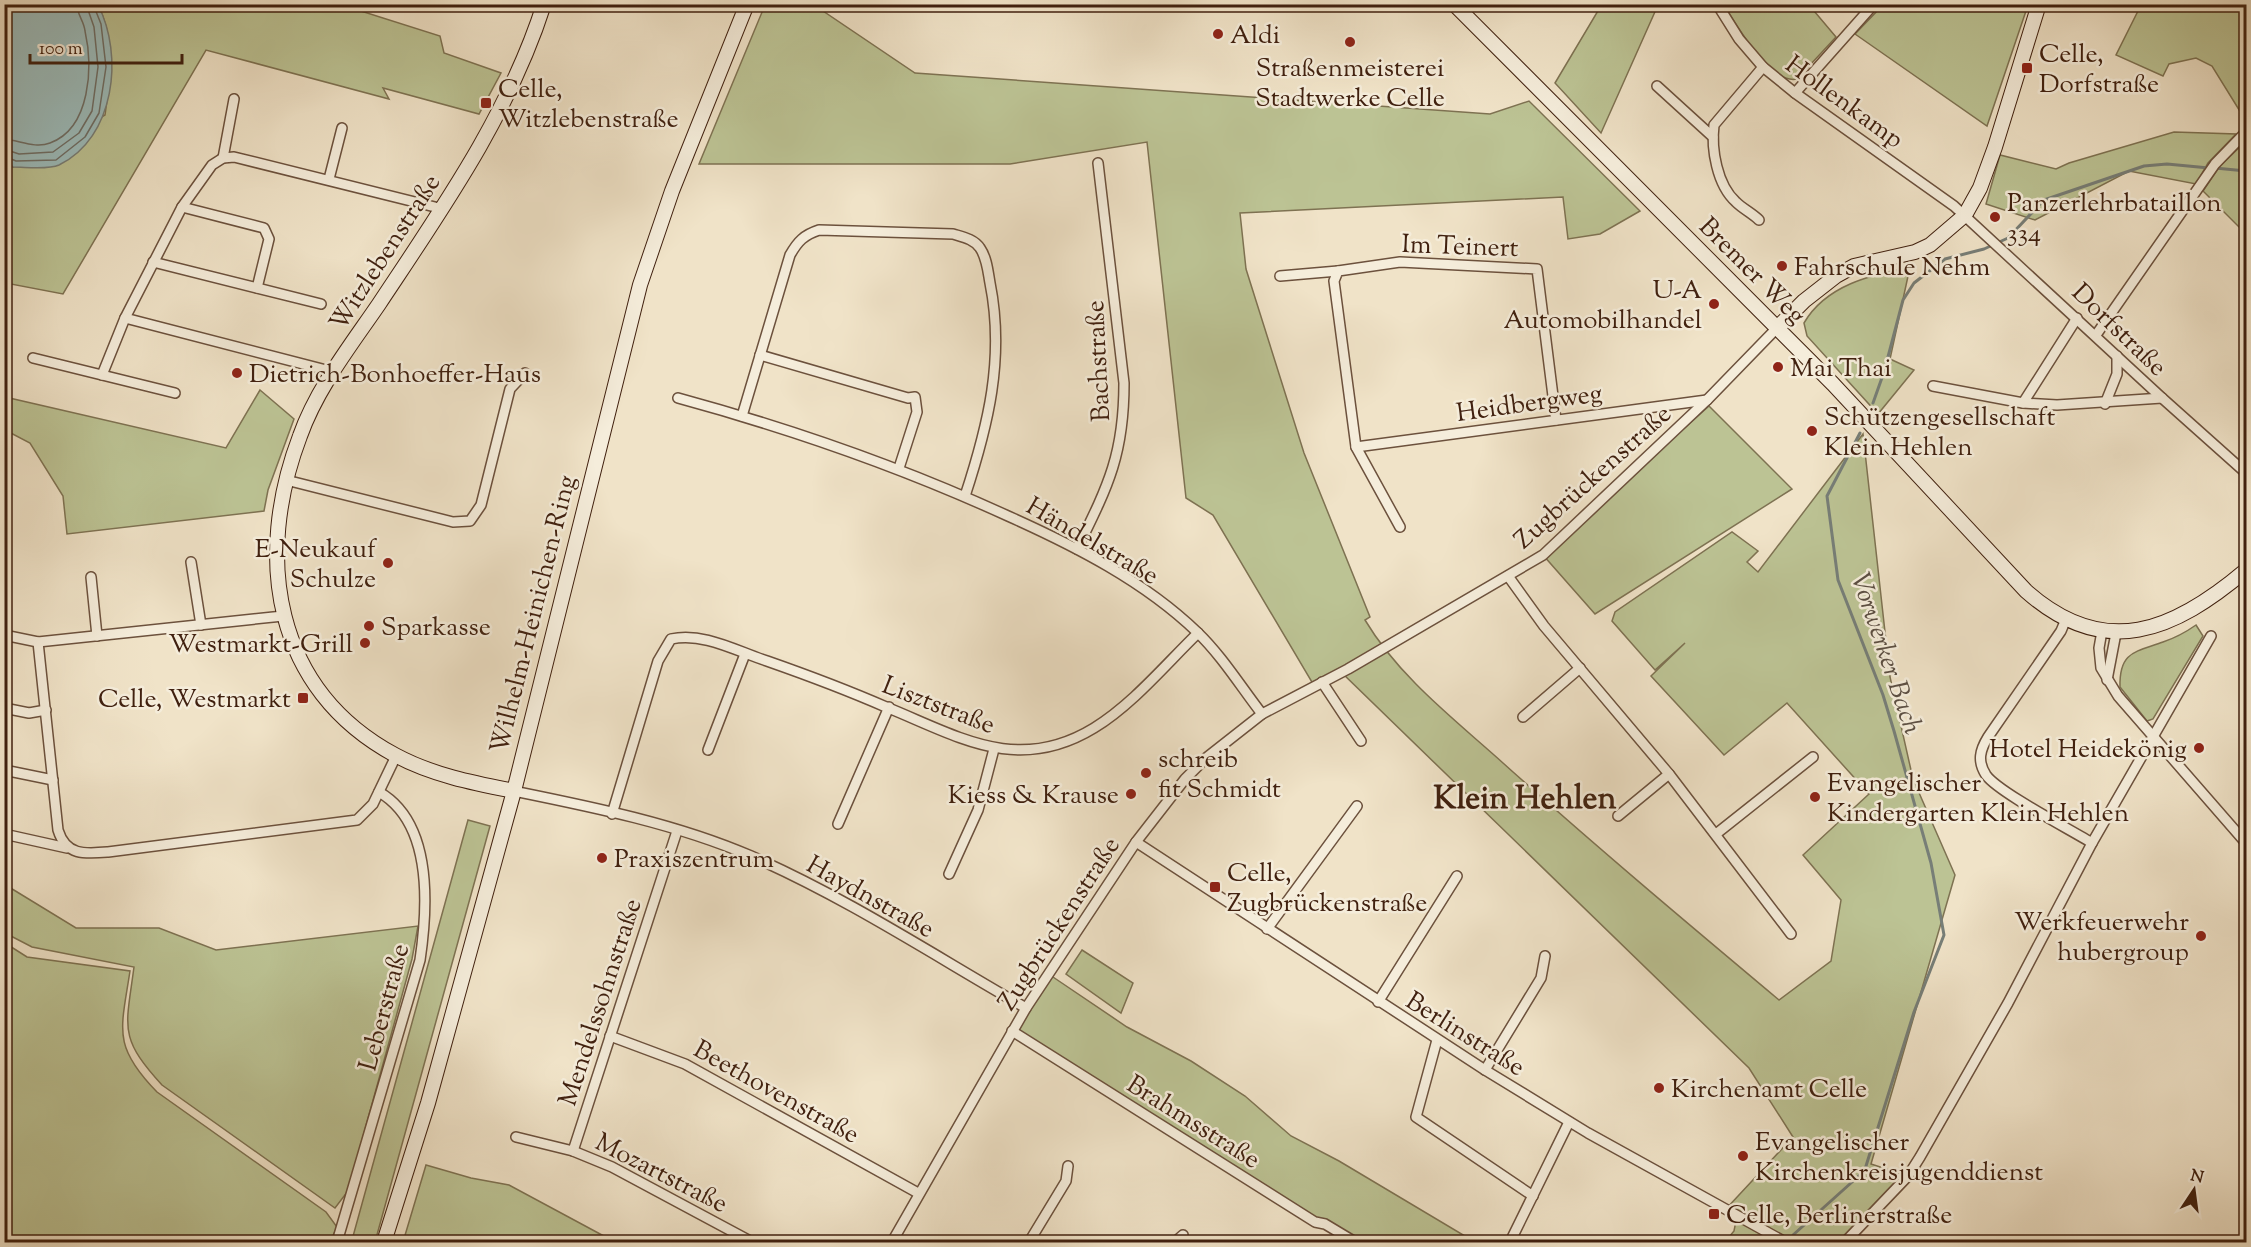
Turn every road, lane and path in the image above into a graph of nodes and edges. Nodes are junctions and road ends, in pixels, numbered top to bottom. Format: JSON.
{"nodes":[{"id":1,"x":544,"y":4,"type":"edge"},
{"id":2,"x":747,"y":4,"type":"edge"},
{"id":3,"x":1454,"y":4,"type":"edge"},
{"id":4,"x":1717,"y":4,"type":"edge"},
{"id":5,"x":1874,"y":4,"type":"edge"},
{"id":6,"x":2039,"y":4,"type":"edge"},
{"id":7,"x":1762,"y":67,"type":"junction"},
{"id":8,"x":1657,"y":86,"type":"dead end"},
{"id":9,"x":1795,"y":93,"type":"junction"},
{"id":10,"x":234,"y":99,"type":"dead end"},
{"id":11,"x":342,"y":128,"type":"dead end"},
{"id":12,"x":2244,"y":134,"type":"edge"},
{"id":13,"x":1713,"y":137,"type":"junction"},
{"id":14,"x":223,"y":158,"type":"junction"},
{"id":15,"x":1098,"y":163,"type":"dead end"},
{"id":16,"x":329,"y":179,"type":"junction"},
{"id":17,"x":182,"y":207,"type":"junction"},
{"id":18,"x":442,"y":208,"type":"junction"},
{"id":19,"x":1965,"y":215,"type":"junction"},
{"id":20,"x":1759,"y":220,"type":"dead end"},
{"id":21,"x":153,"y":262,"type":"junction"},
{"id":22,"x":1338,"y":270,"type":"junction"},
{"id":23,"x":1280,"y":276,"type":"dead end"},
{"id":24,"x":257,"y":288,"type":"junction"},
{"id":25,"x":321,"y":304,"type":"dead end"},
{"id":26,"x":125,"y":318,"type":"junction"},
{"id":27,"x":2077,"y":318,"type":"junction"},
{"id":28,"x":1777,"y":328,"type":"junction"},
{"id":29,"x":2096,"y":335,"type":"junction"},
{"id":30,"x":760,"y":355,"type":"junction"},
{"id":31,"x":2117,"y":356,"type":"junction"},
{"id":32,"x":33,"y":358,"type":"dead end"},
{"id":33,"x":334,"y":372,"type":"junction"},
{"id":34,"x":525,"y":373,"type":"dead end"},
{"id":35,"x":102,"y":375,"type":"junction"},
{"id":36,"x":1933,"y":386,"type":"dead end"},
{"id":37,"x":175,"y":393,"type":"dead end"},
{"id":38,"x":678,"y":398,"type":"dead end"},
{"id":39,"x":2162,"y":398,"type":"junction"},
{"id":40,"x":1707,"y":400,"type":"junction"},
{"id":41,"x":2023,"y":403,"type":"junction"},
{"id":42,"x":2105,"y":404,"type":"junction"},
{"id":43,"x":742,"y":416,"type":"junction"},
{"id":44,"x":1556,"y":420,"type":"junction"},
{"id":45,"x":1356,"y":447,"type":"junction"},
{"id":46,"x":899,"y":468,"type":"junction"},
{"id":47,"x":2247,"y":472,"type":"edge"},
{"id":48,"x":286,"y":480,"type":"junction"},
{"id":49,"x":965,"y":496,"type":"junction"},
{"id":50,"x":1400,"y":527,"type":"dead end"},
{"id":51,"x":1077,"y":549,"type":"junction"},
{"id":52,"x":191,"y":562,"type":"dead end"},
{"id":53,"x":2247,"y":570,"type":"edge"},
{"id":54,"x":1508,"y":576,"type":"junction"},
{"id":55,"x":91,"y":578,"type":"dead end"},
{"id":56,"x":283,"y":616,"type":"junction"},
{"id":57,"x":2066,"y":619,"type":"junction"},
{"id":58,"x":201,"y":625,"type":"junction"},
{"id":59,"x":2109,"y":632,"type":"junction"},
{"id":60,"x":1198,"y":633,"type":"junction"},
{"id":61,"x":4,"y":634,"type":"edge"},
{"id":62,"x":97,"y":636,"type":"junction"},
{"id":63,"x":2211,"y":636,"type":"dead end"},
{"id":64,"x":38,"y":642,"type":"junction"},
{"id":65,"x":745,"y":654,"type":"junction"},
{"id":66,"x":1580,"y":668,"type":"junction"},
{"id":67,"x":2108,"y":680,"type":"junction"},
{"id":68,"x":1322,"y":682,"type":"junction"},
{"id":69,"x":889,"y":707,"type":"junction"},
{"id":70,"x":4,"y":708,"type":"edge"},
{"id":71,"x":46,"y":710,"type":"junction"},
{"id":72,"x":1263,"y":714,"type":"junction"},
{"id":73,"x":1523,"y":717,"type":"dead end"},
{"id":74,"x":2152,"y":736,"type":"junction"},
{"id":75,"x":1361,"y":741,"type":"dead end"},
{"id":76,"x":994,"y":749,"type":"junction"},
{"id":77,"x":708,"y":750,"type":"dead end"},
{"id":78,"x":396,"y":756,"type":"junction"},
{"id":79,"x":1813,"y":757,"type":"dead end"},
{"id":80,"x":4,"y":770,"type":"edge"},
{"id":81,"x":1669,"y":774,"type":"junction"},
{"id":82,"x":53,"y":780,"type":"junction"},
{"id":83,"x":514,"y":791,"type":"junction"},
{"id":84,"x":379,"y":792,"type":"junction"},
{"id":85,"x":1358,"y":806,"type":"dead end"},
{"id":86,"x":612,"y":814,"type":"junction"},
{"id":87,"x":1618,"y":816,"type":"dead end"},
{"id":88,"x":838,"y":824,"type":"dead end"},
{"id":89,"x":677,"y":831,"type":"junction"},
{"id":90,"x":4,"y":834,"type":"edge"},
{"id":91,"x":1716,"y":834,"type":"junction"},
{"id":92,"x":1136,"y":842,"type":"junction"},
{"id":93,"x":2092,"y":843,"type":"junction"},
{"id":94,"x":2247,"y":843,"type":"edge"},
{"id":95,"x":67,"y":848,"type":"junction"},
{"id":96,"x":949,"y":874,"type":"dead end"},
{"id":97,"x":1457,"y":876,"type":"dead end"},
{"id":98,"x":1267,"y":929,"type":"junction"},
{"id":99,"x":1791,"y":934,"type":"dead end"},
{"id":100,"x":1545,"y":956,"type":"dead end"},
{"id":101,"x":1378,"y":1002,"type":"junction"},
{"id":102,"x":1026,"y":1008,"type":"junction"},
{"id":103,"x":1012,"y":1032,"type":"junction"},
{"id":104,"x":610,"y":1036,"type":"junction"},
{"id":105,"x":1437,"y":1040,"type":"junction"},
{"id":106,"x":1485,"y":1070,"type":"junction"},
{"id":107,"x":1569,"y":1122,"type":"junction"},
{"id":108,"x":516,"y":1137,"type":"dead end"},
{"id":109,"x":573,"y":1151,"type":"junction"},
{"id":110,"x":1068,"y":1166,"type":"dead end"},
{"id":111,"x":918,"y":1193,"type":"junction"},
{"id":112,"x":1533,"y":1196,"type":"junction"},
{"id":113,"x":1183,"y":1235,"type":"dead end"},
{"id":114,"x":1848,"y":1241,"type":"edge"},
{"id":115,"x":337,"y":1242,"type":"edge"},
{"id":116,"x":384,"y":1242,"type":"edge"},
{"id":117,"x":752,"y":1242,"type":"edge"},
{"id":118,"x":892,"y":1242,"type":"edge"},
{"id":119,"x":1029,"y":1242,"type":"edge"},
{"id":120,"x":1175,"y":1242,"type":"edge"},
{"id":121,"x":1355,"y":1242,"type":"edge"},
{"id":122,"x":1510,"y":1242,"type":"edge"},
{"id":123,"x":1785,"y":1242,"type":"edge"}],
"edges":[{"from":1,"to":18,"type":"main road","name":"Witzlebenstraße"},
{"from":2,"to":83,"type":"main road","name":"Wilhelm-Heinichen-Ring"},
{"from":3,"to":28,"type":"main road","name":"Bremer Weg"},
{"from":4,"to":7,"type":"street","name":"Hollenkamp"},
{"from":5,"to":9,"type":"street"},
{"from":6,"to":19,"type":"main road"},
{"from":7,"to":9,"type":"street","name":"Hollenkamp"},
{"from":7,"to":13,"type":"street"},
{"from":8,"to":13,"type":"street"},
{"from":9,"to":19,"type":"street","name":"Hollenkamp"},
{"from":10,"to":14,"type":"street"},
{"from":11,"to":16,"type":"street"},
{"from":12,"to":29,"type":"street"},
{"from":13,"to":20,"type":"street"},
{"from":14,"to":16,"type":"street"},
{"from":14,"to":17,"type":"street"},
{"from":15,"to":51,"type":"street","name":"Bachstraße"},
{"from":16,"to":18,"type":"street"},
{"from":17,"to":21,"type":"street"},
{"from":17,"to":24,"type":"street"},
{"from":18,"to":33,"type":"main road","name":"Witzlebenstraße"},
{"from":19,"to":27,"type":"street","name":"Dorfstraße"},
{"from":19,"to":28,"type":"main road"},
{"from":21,"to":24,"type":"street"},
{"from":21,"to":26,"type":"street"},
{"from":22,"to":23,"type":"street","name":"Im Teinert"},
{"from":22,"to":44,"type":"street","name":"Im Teinert"},
{"from":22,"to":45,"type":"street"},
{"from":24,"to":25,"type":"street"},
{"from":26,"to":33,"type":"street"},
{"from":26,"to":35,"type":"street"},
{"from":27,"to":29,"type":"street","name":"Dorfstraße"},
{"from":27,"to":41,"type":"street"},
{"from":28,"to":40,"type":"street","name":"Zugbrückenstraße"},
{"from":28,"to":57,"type":"main road","name":"Bremer Weg"},
{"from":29,"to":31,"type":"street","name":"Dorfstraße"},
{"from":30,"to":43,"type":"street"},
{"from":30,"to":46,"type":"street"},
{"from":30,"to":49,"type":"street"},
{"from":31,"to":39,"type":"street","name":"Dorfstraße"},
{"from":31,"to":42,"type":"street"},
{"from":32,"to":35,"type":"street"},
{"from":33,"to":48,"type":"main road","name":"Witzlebenstraße"},
{"from":34,"to":48,"type":"street"},
{"from":35,"to":37,"type":"street"},
{"from":36,"to":41,"type":"street"},
{"from":38,"to":43,"type":"street","name":"Händelstraße"},
{"from":39,"to":42,"type":"street"},
{"from":39,"to":47,"type":"street","name":"Dorfstraße"},
{"from":40,"to":44,"type":"street","name":"Heidbergweg"},
{"from":40,"to":54,"type":"street","name":"Zugbrückenstraße"},
{"from":41,"to":42,"type":"street"},
{"from":43,"to":46,"type":"street","name":"Händelstraße"},
{"from":44,"to":45,"type":"street","name":"Heidbergweg"},
{"from":45,"to":50,"type":"street"},
{"from":46,"to":49,"type":"street","name":"Händelstraße"},
{"from":48,"to":56,"type":"main road","name":"Witzlebenstraße"},
{"from":49,"to":51,"type":"street","name":"Händelstraße"},
{"from":51,"to":60,"type":"street","name":"Händelstraße"},
{"from":52,"to":58,"type":"street"},
{"from":53,"to":59,"type":"main road"},
{"from":54,"to":66,"type":"street"},
{"from":54,"to":68,"type":"street","name":"Zugbrückenstraße"},
{"from":55,"to":62,"type":"street"},
{"from":56,"to":58,"type":"street"},
{"from":56,"to":78,"type":"main road","name":"Witzlebenstraße"},
{"from":57,"to":59,"type":"main road","name":"Bremer Weg"},
{"from":57,"to":93,"type":"street"},
{"from":58,"to":62,"type":"street"},
{"from":59,"to":67,"type":"street"},
{"from":59,"to":67,"type":"street"},
{"from":60,"to":72,"type":"street","name":"Händelstraße"},
{"from":60,"to":76,"type":"street","name":"Lisztstraße"},
{"from":61,"to":64,"type":"street"},
{"from":62,"to":64,"type":"street"},
{"from":63,"to":74,"type":"street"},
{"from":64,"to":71,"type":"street"},
{"from":65,"to":69,"type":"street","name":"Lisztstraße"},
{"from":65,"to":77,"type":"street"},
{"from":65,"to":86,"type":"street","name":"Lisztstraße"},
{"from":66,"to":73,"type":"street"},
{"from":66,"to":81,"type":"street"},
{"from":67,"to":74,"type":"street"},
{"from":68,"to":72,"type":"street","name":"Zugbrückenstraße"},
{"from":68,"to":75,"type":"street"},
{"from":69,"to":76,"type":"street","name":"Lisztstraße"},
{"from":69,"to":88,"type":"street"},
{"from":70,"to":71,"type":"street"},
{"from":71,"to":82,"type":"street"},
{"from":72,"to":92,"type":"street","name":"Zugbrückenstraße"},
{"from":74,"to":93,"type":"street"},
{"from":74,"to":94,"type":"street"},
{"from":76,"to":96,"type":"street"},
{"from":78,"to":83,"type":"main road","name":"Witzlebenstraße"},
{"from":78,"to":84,"type":"street"},
{"from":79,"to":91,"type":"street"},
{"from":80,"to":82,"type":"street"},
{"from":81,"to":87,"type":"street"},
{"from":81,"to":91,"type":"street"},
{"from":82,"to":95,"type":"street"},
{"from":83,"to":86,"type":"street","name":"Haydnstraße"},
{"from":83,"to":116,"type":"main road","name":"Wilhelm-Heinichen-Ring"},
{"from":84,"to":95,"type":"street"},
{"from":84,"to":115,"type":"street","name":"Leberstraße"},
{"from":85,"to":98,"type":"street"},
{"from":86,"to":89,"type":"street","name":"Haydnstraße"},
{"from":89,"to":102,"type":"street","name":"Haydnstraße"},
{"from":89,"to":104,"type":"street","name":"Mendelssohnstraße"},
{"from":90,"to":95,"type":"street"},
{"from":91,"to":99,"type":"street"},
{"from":92,"to":98,"type":"street","name":"Berlinstraße"},
{"from":92,"to":102,"type":"street","name":"Zugbrückenstraße"},
{"from":93,"to":114,"type":"street"},
{"from":97,"to":101,"type":"street"},
{"from":98,"to":101,"type":"street","name":"Berlinstraße"},
{"from":100,"to":106,"type":"street"},
{"from":101,"to":105,"type":"street","name":"Berlinstraße"},
{"from":102,"to":103,"type":"street","name":"Zugbrückenstraße"},
{"from":103,"to":111,"type":"street","name":"Zugbrückenstraße"},
{"from":103,"to":121,"type":"street","name":"Brahmsstraße"},
{"from":104,"to":109,"type":"street","name":"Mendelssohnstraße"},
{"from":104,"to":111,"type":"street","name":"Beethovenstraße"},
{"from":105,"to":106,"type":"street","name":"Berlinstraße"},
{"from":105,"to":112,"type":"street"},
{"from":106,"to":107,"type":"street","name":"Berlinstraße"},
{"from":107,"to":112,"type":"street"},
{"from":107,"to":123,"type":"street","name":"Berlinstraße"},
{"from":108,"to":109,"type":"street","name":"Mozartstraße"},
{"from":109,"to":117,"type":"street","name":"Mozartstraße"},
{"from":110,"to":119,"type":"street"},
{"from":111,"to":118,"type":"street","name":"Zugbrückenstraße"},
{"from":112,"to":122,"type":"street"},
{"from":113,"to":120,"type":"street"}]}
